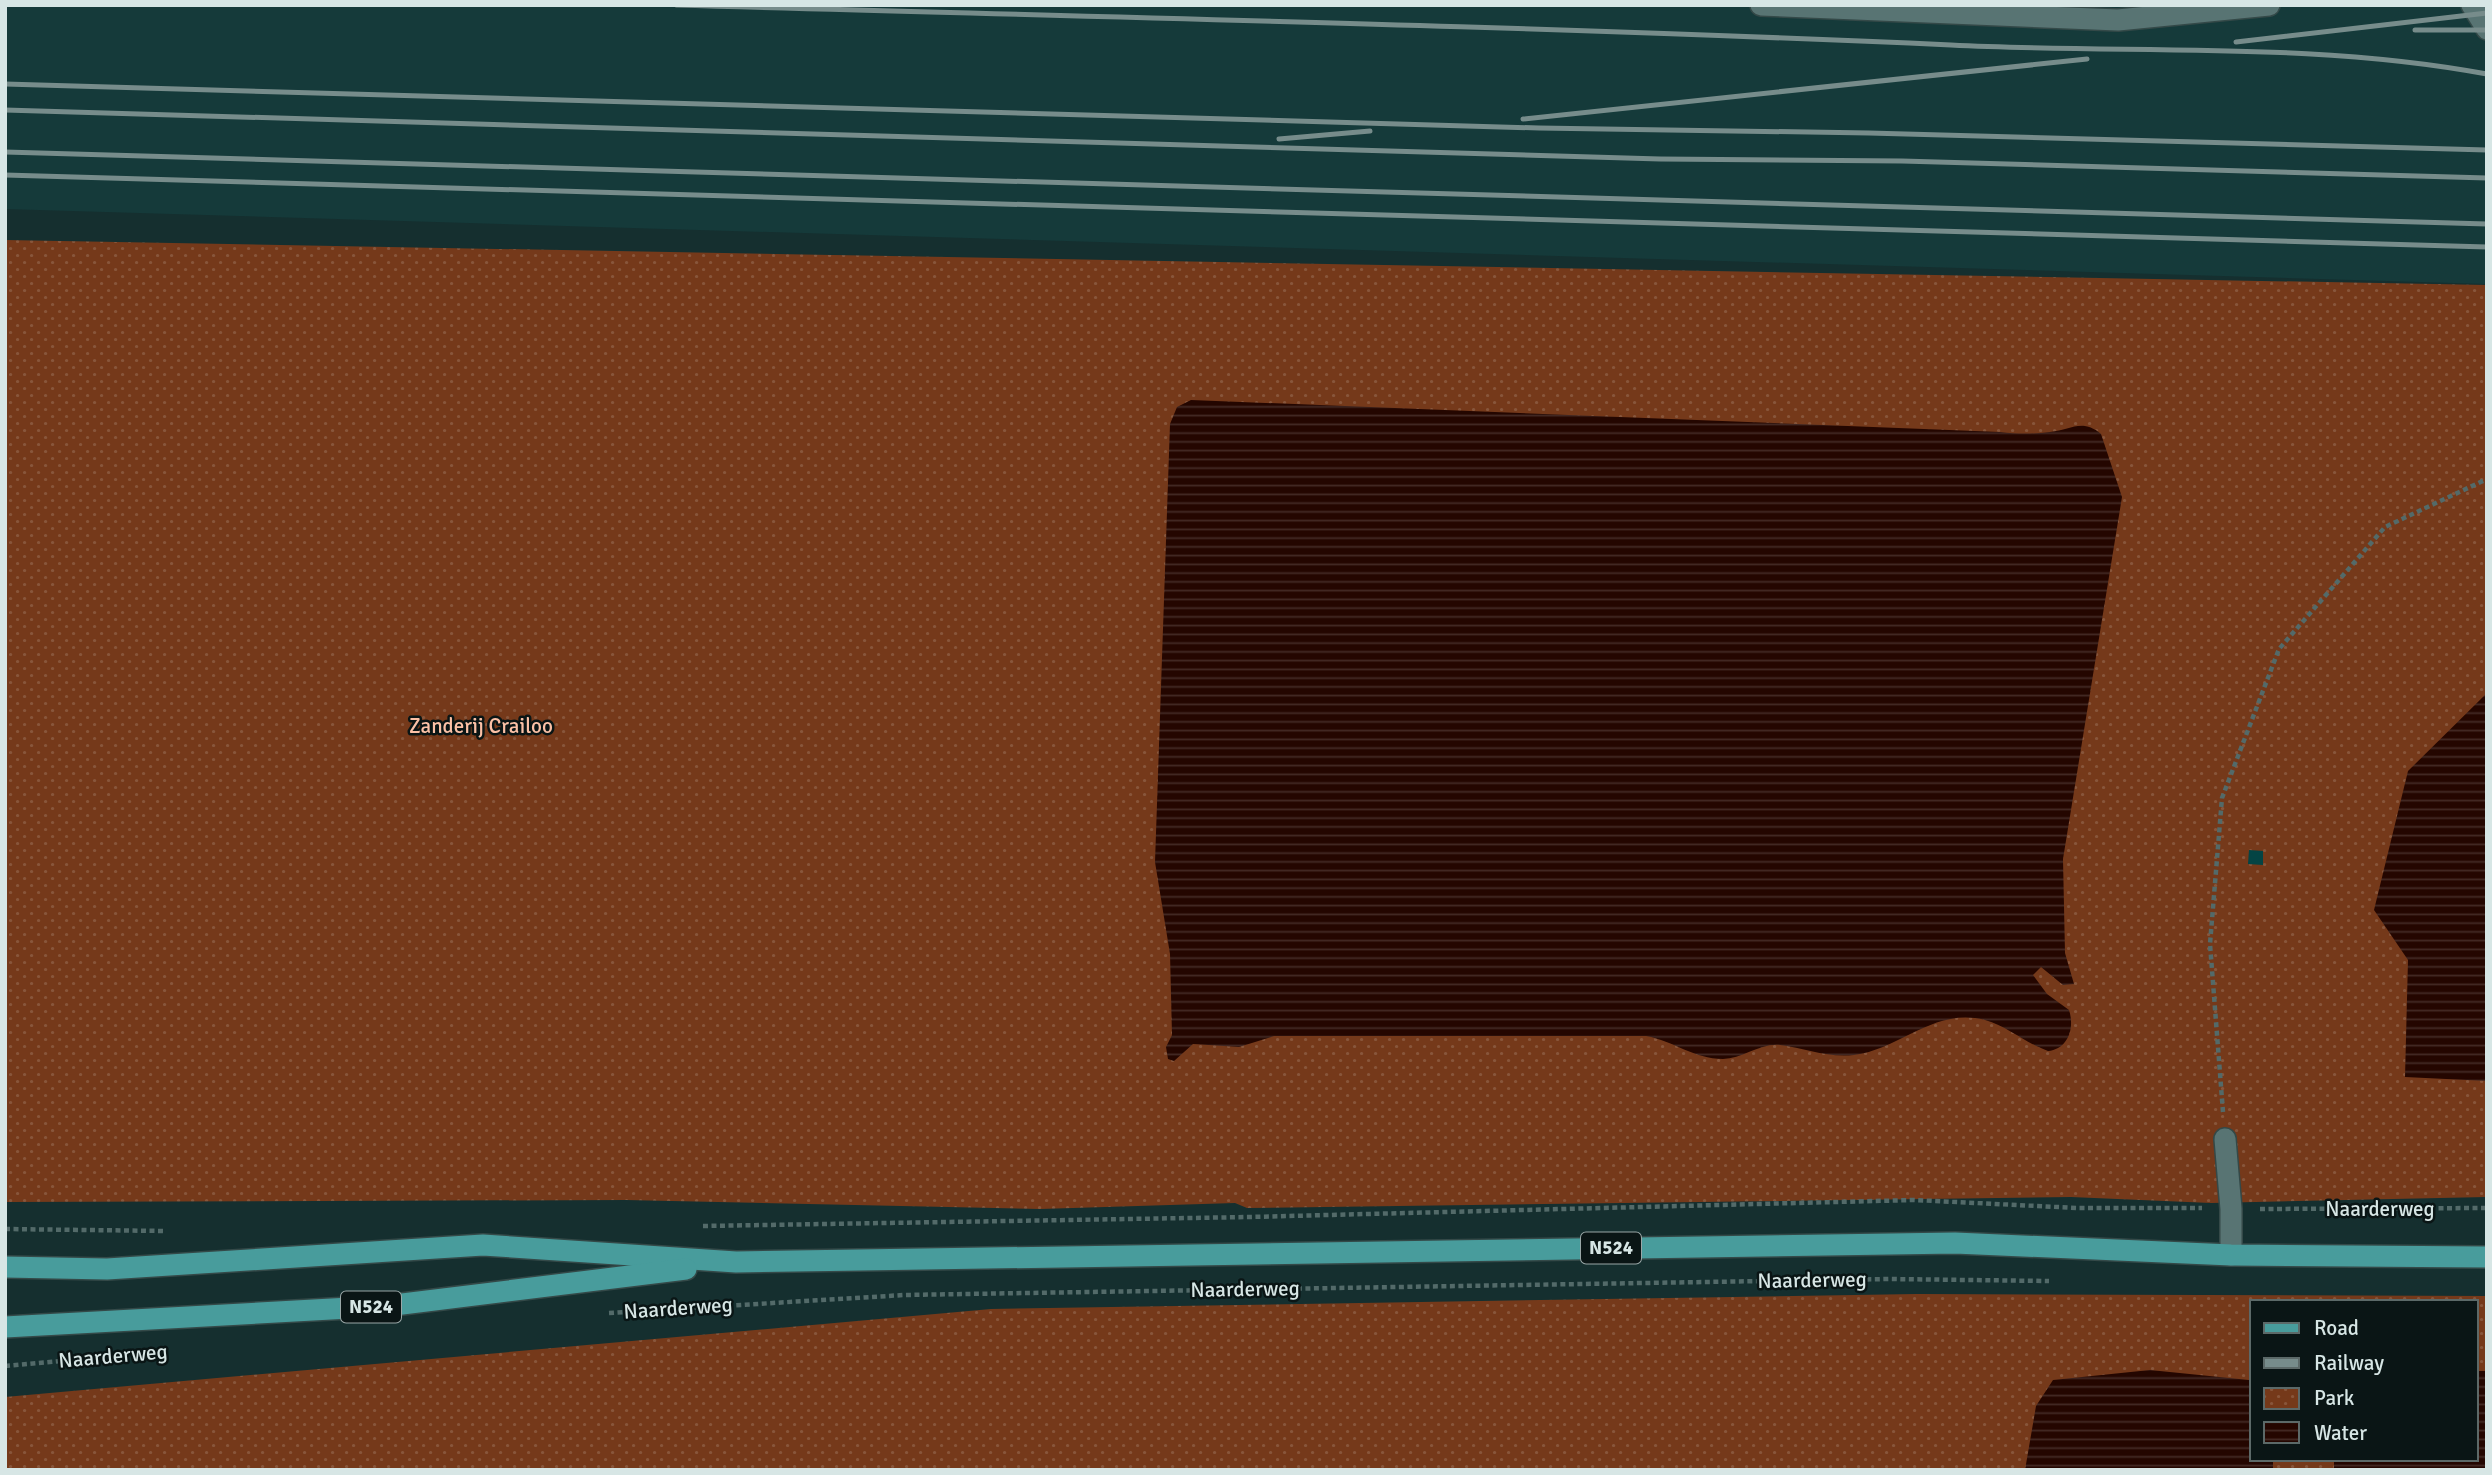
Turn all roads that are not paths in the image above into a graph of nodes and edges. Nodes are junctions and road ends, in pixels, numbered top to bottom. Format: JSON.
{"nodes":[{"id":1,"x":1761,"y":5,"type":"edge"},
{"id":2,"x":2269,"y":5,"type":"edge"},
{"id":3,"x":2472,"y":5,"type":"edge"},
{"id":4,"x":2487,"y":29,"type":"edge"},
{"id":5,"x":2225,"y":1139,"type":"road end"},
{"id":6,"x":2231,"y":1255,"type":"junction"},
{"id":7,"x":2487,"y":1257,"type":"edge"},
{"id":8,"x":736,"y":1262,"type":"junction"},
{"id":9,"x":5,"y":1267,"type":"edge"},
{"id":10,"x":5,"y":1326,"type":"edge"}],
"edges":[{"from":1,"to":2,"type":"lane"},
{"from":3,"to":4,"type":"lane"},
{"from":5,"to":6,"type":"lane"},
{"from":6,"to":7,"type":"main road","name":"Naarderweg","number":"N524"},
{"from":6,"to":8,"type":"main road","name":"Naarderweg","number":"N524"},
{"from":8,"to":9,"type":"main road","name":"Naarderweg","number":"N524"},
{"from":8,"to":10,"type":"main road","name":"Naarderweg","number":"N524"}]}
